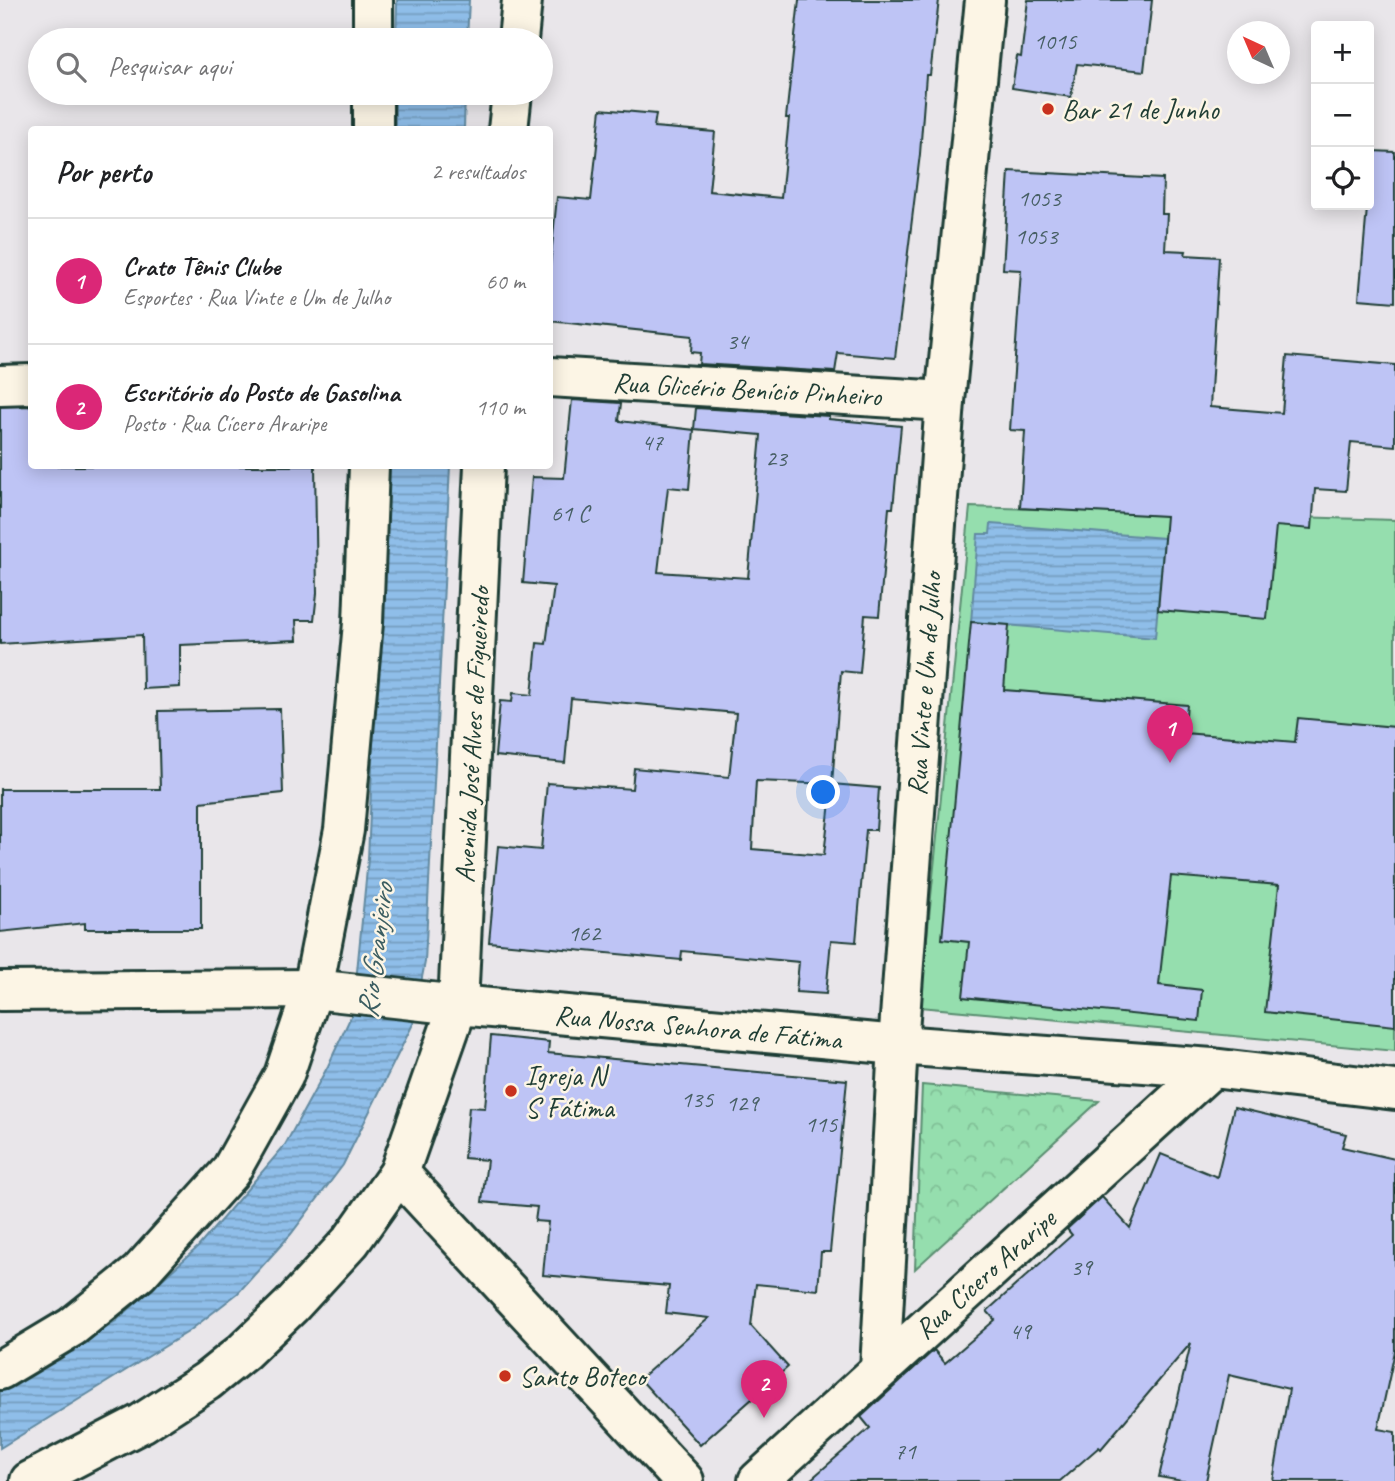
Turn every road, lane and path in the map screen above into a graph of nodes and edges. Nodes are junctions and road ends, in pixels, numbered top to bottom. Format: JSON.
{"nodes":[{"id":1,"x":373,"y":0,"type":"edge"},
{"id":2,"x":522,"y":0,"type":"edge"},
{"id":3,"x":985,"y":0,"type":"edge"},
{"id":4,"x":373,"y":28,"type":"edge"},
{"id":5,"x":519,"y":28,"type":"edge"},
{"id":6,"x":373,"y":105,"type":"edge"},
{"id":7,"x":511,"y":105,"type":"edge"},
{"id":8,"x":373,"y":126,"type":"edge"},
{"id":9,"x":508,"y":126,"type":"edge"},
{"id":10,"x":553,"y":377,"type":"edge"},
{"id":11,"x":28,"y":384,"type":"edge"},
{"id":12,"x":0,"y":385,"type":"edge"},
{"id":13,"x":945,"y":401,"type":"junction"},
{"id":14,"x":369,"y":469,"type":"edge"},
{"id":15,"x":484,"y":469,"type":"edge"},
{"id":16,"x":326,"y":990,"type":"junction"},
{"id":17,"x":0,"y":991,"type":"edge"},
{"id":18,"x":446,"y":1004,"type":"junction"},
{"id":19,"x":898,"y":1045,"type":"junction"},
{"id":20,"x":1212,"y":1068,"type":"junction"},
{"id":21,"x":1395,"y":1090,"type":"edge"},
{"id":22,"x":400,"y":1173,"type":"junction"},
{"id":23,"x":880,"y":1369,"type":"junction"},
{"id":24,"x":0,"y":1370,"type":"edge"},
{"id":25,"x":30,"y":1481,"type":"edge"},
{"id":26,"x":684,"y":1481,"type":"edge"},
{"id":27,"x":758,"y":1481,"type":"edge"}],
"edges":[{"from":1,"to":4,"type":"street"},
{"from":2,"to":5,"type":"street"},
{"from":3,"to":13,"type":"street","name":"Rua Vinte e Um de Julho"},
{"from":6,"to":8,"type":"street"},
{"from":7,"to":9,"type":"street"},
{"from":10,"to":13,"type":"street","name":"Rua Glicério Benício Pinheiro"},
{"from":11,"to":12,"type":"street"},
{"from":13,"to":19,"type":"street","name":"Rua Vinte e Um de Julho"},
{"from":14,"to":16,"type":"street"},
{"from":15,"to":18,"type":"street","name":"Avenida José Alves de Figueiredo"},
{"from":16,"to":17,"type":"street","name":"Rua Nossa Senhora de Fátima"},
{"from":16,"to":18,"type":"street","name":"Rua Nossa Senhora de Fátima"},
{"from":16,"to":24,"type":"street"},
{"from":18,"to":19,"type":"street","name":"Rua Nossa Senhora de Fátima"},
{"from":18,"to":22,"type":"street","name":"Avenida José Alves de Figueiredo"},
{"from":19,"to":20,"type":"street","name":"Rua Nossa Senhora de Fátima"},
{"from":19,"to":23,"type":"street","name":"Rua Vinte e Um de Julho"},
{"from":20,"to":21,"type":"street","name":"Rua Nossa Senhora de Fátima"},
{"from":20,"to":23,"type":"street","name":"Rua Cícero Araripe"},
{"from":22,"to":25,"type":"street","name":"Avenida José Alves de Figueiredo"},
{"from":22,"to":26,"type":"street"},
{"from":23,"to":27,"type":"street","name":"Rua Cícero Araripe"}]}
